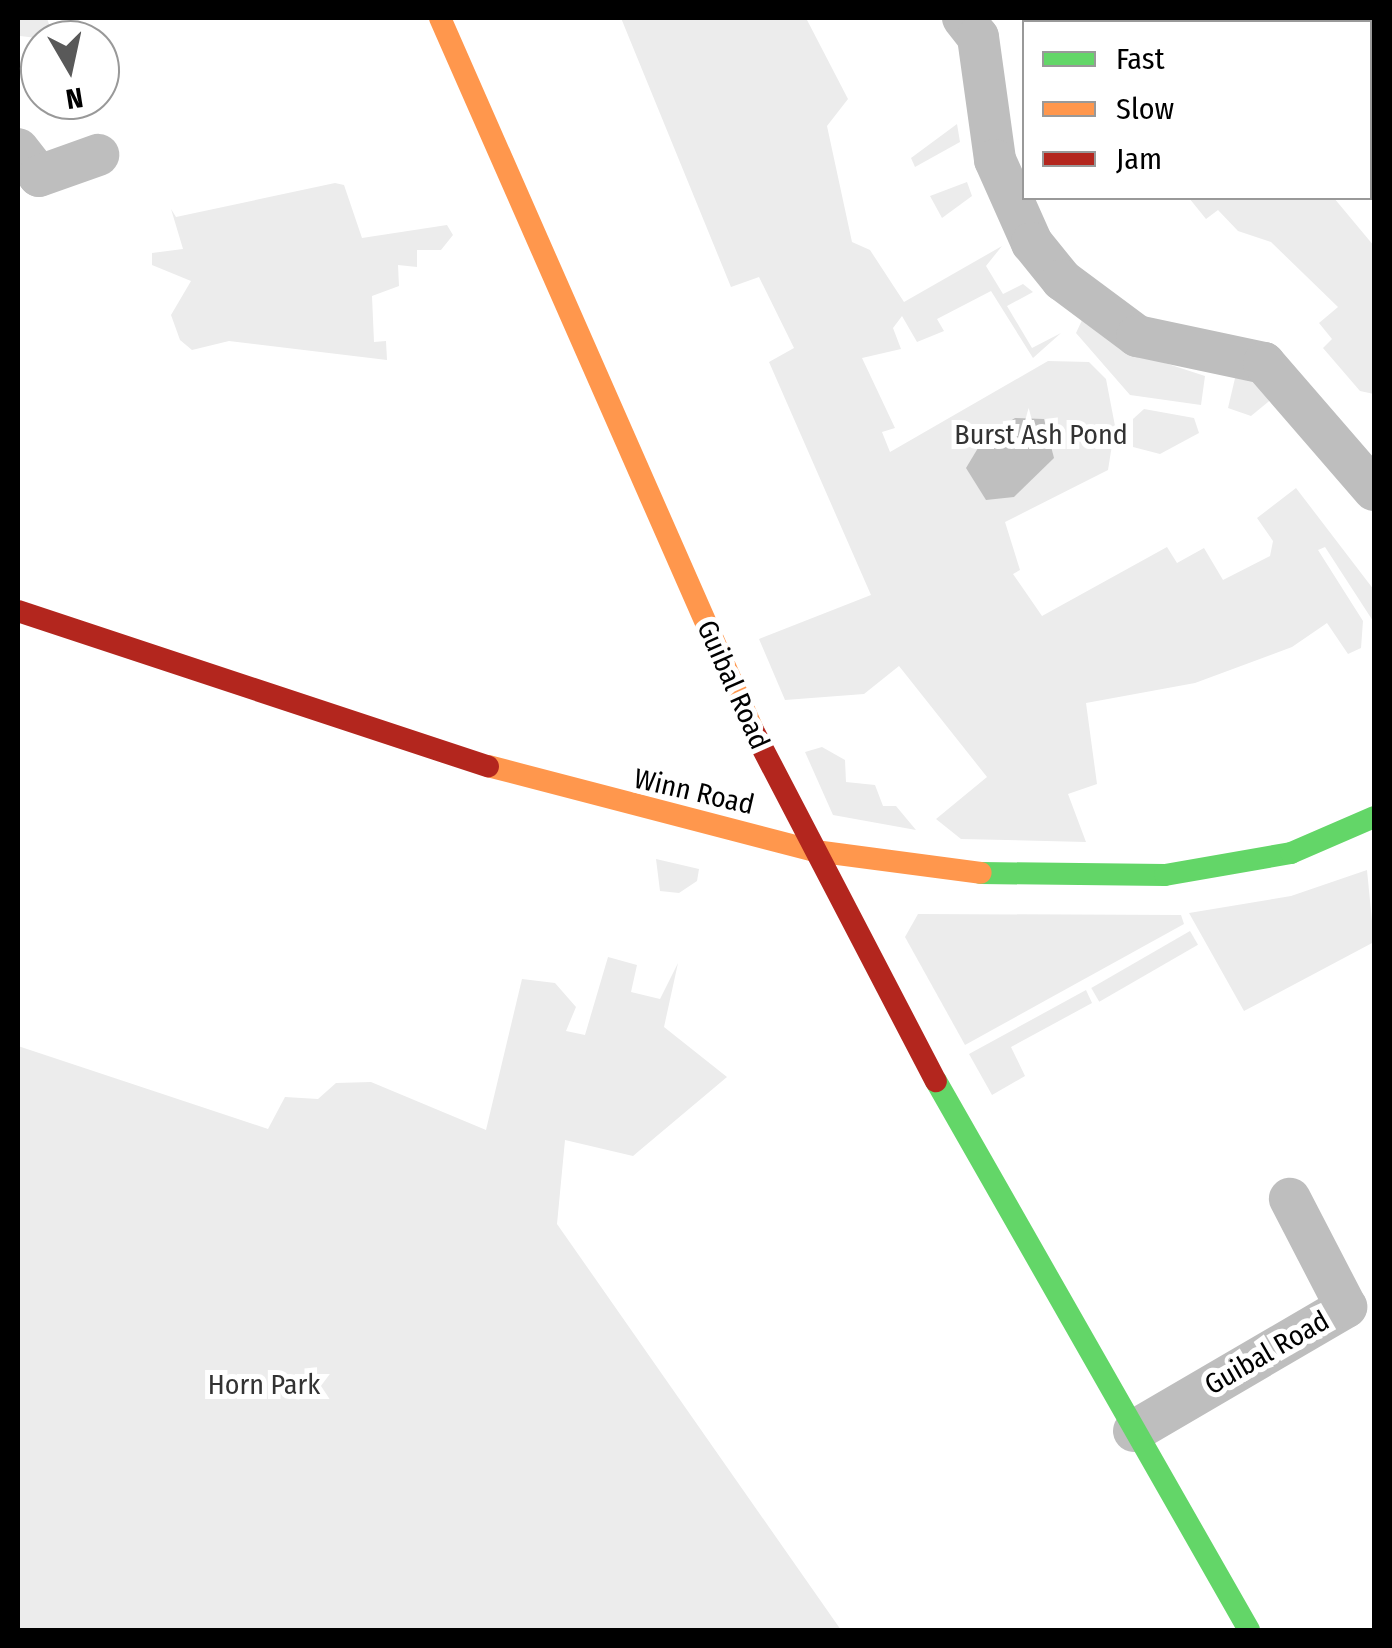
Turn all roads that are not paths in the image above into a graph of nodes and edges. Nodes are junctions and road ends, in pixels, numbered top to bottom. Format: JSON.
{"nodes":[{"id":1,"x":440,"y":18,"type":"edge"},
{"id":2,"x":964,"y":18,"type":"edge"},
{"id":3,"x":18,"y":149,"type":"edge"},
{"id":4,"x":98,"y":154,"type":"dead end"},
{"id":5,"x":1374,"y":490,"type":"edge"},
{"id":6,"x":18,"y":611,"type":"edge"},
{"id":7,"x":1372,"y":824,"type":"edge"},
{"id":8,"x":815,"y":851,"type":"junction"},
{"id":9,"x":1290,"y":1199,"type":"dead end"},
{"id":10,"x":1134,"y":1431,"type":"junction"},
{"id":11,"x":1249,"y":1630,"type":"edge"}],
"edges":[{"from":1,"to":8,"type":"street","name":"Guibal Road"},
{"from":2,"to":5,"type":"street"},
{"from":3,"to":4,"type":"street"},
{"from":6,"to":8,"type":"street","name":"Winn Road"},
{"from":7,"to":8,"type":"street","name":"Winn Road"},
{"from":8,"to":10,"type":"street","name":"Guibal Road"},
{"from":9,"to":10,"type":"street","name":"Guibal Road"},
{"from":10,"to":11,"type":"street","name":"Guibal Road"}]}
